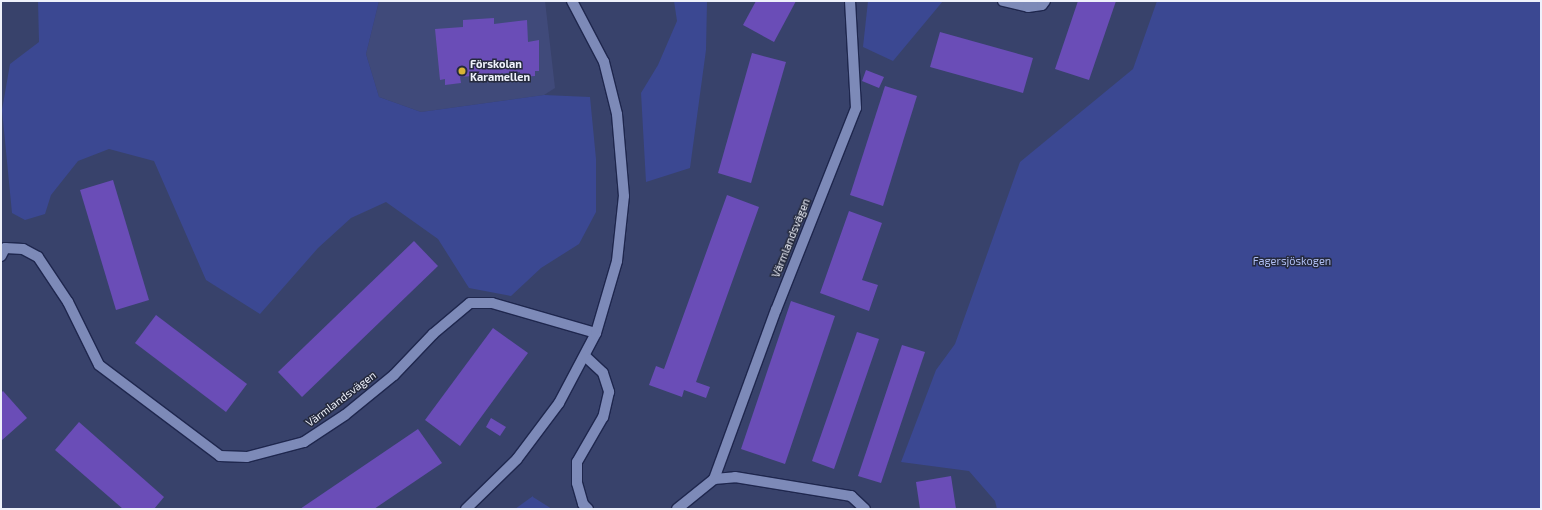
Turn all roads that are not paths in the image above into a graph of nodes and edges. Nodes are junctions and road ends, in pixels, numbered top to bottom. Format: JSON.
{"nodes":[{"id":1,"x":572,"y":1,"type":"edge"},
{"id":2,"x":850,"y":1,"type":"edge"},
{"id":3,"x":1003,"y":1,"type":"edge"},
{"id":4,"x":1045,"y":1,"type":"edge"},
{"id":5,"x":1,"y":256,"type":"edge"},
{"id":6,"x":596,"y":333,"type":"junction"},
{"id":7,"x":586,"y":357,"type":"junction"},
{"id":8,"x":714,"y":479,"type":"junction"},
{"id":9,"x":466,"y":509,"type":"edge"},
{"id":10,"x":588,"y":509,"type":"edge"},
{"id":11,"x":677,"y":509,"type":"edge"},
{"id":12,"x":865,"y":509,"type":"edge"}],
"edges":[{"from":1,"to":6,"type":"street"},
{"from":2,"to":8,"type":"street","name":"Värmlandsvägen"},
{"from":3,"to":4,"type":"street"},
{"from":5,"to":6,"type":"street","name":"Värmlandsvägen"},
{"from":6,"to":7,"type":"street"},
{"from":7,"to":9,"type":"street"},
{"from":7,"to":10,"type":"street"},
{"from":8,"to":11,"type":"street"},
{"from":8,"to":12,"type":"street"}]}
